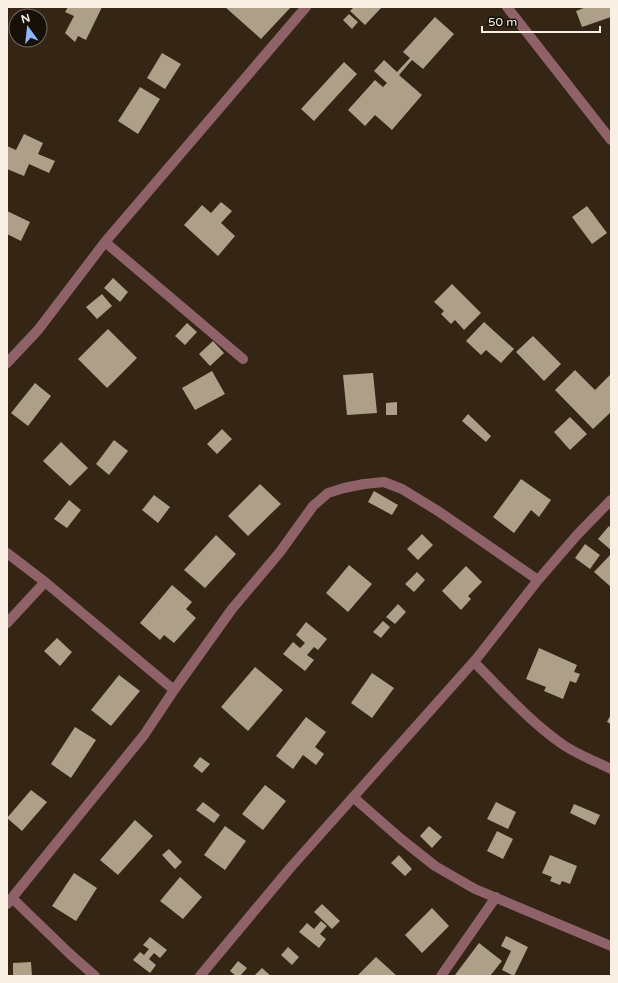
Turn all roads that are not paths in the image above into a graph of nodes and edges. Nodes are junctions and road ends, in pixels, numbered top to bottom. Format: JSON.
{"nodes":[{"id":1,"x":306,"y":7,"type":"edge"},
{"id":2,"x":506,"y":7,"type":"edge"},
{"id":3,"x":611,"y":140,"type":"edge"},
{"id":4,"x":105,"y":242,"type":"junction"},
{"id":5,"x":243,"y":359,"type":"dead end"},
{"id":6,"x":7,"y":363,"type":"edge"},
{"id":7,"x":611,"y":500,"type":"edge"},
{"id":8,"x":7,"y":553,"type":"edge"},
{"id":9,"x":538,"y":580,"type":"junction"},
{"id":10,"x":45,"y":582,"type":"junction"},
{"id":11,"x":7,"y":623,"type":"edge"},
{"id":12,"x":474,"y":662,"type":"junction"},
{"id":13,"x":174,"y":690,"type":"junction"},
{"id":14,"x":611,"y":769,"type":"edge"},
{"id":15,"x":353,"y":797,"type":"junction"},
{"id":16,"x":496,"y":897,"type":"junction"},
{"id":17,"x":10,"y":901,"type":"edge"},
{"id":18,"x":611,"y":946,"type":"edge"},
{"id":19,"x":95,"y":976,"type":"edge"},
{"id":20,"x":200,"y":976,"type":"edge"},
{"id":21,"x":441,"y":976,"type":"edge"}],
"edges":[{"from":1,"to":4,"type":"street"},
{"from":2,"to":3,"type":"street"},
{"from":4,"to":5,"type":"street"},
{"from":4,"to":6,"type":"street"},
{"from":7,"to":9,"type":"street"},
{"from":8,"to":10,"type":"street"},
{"from":9,"to":12,"type":"street"},
{"from":9,"to":13,"type":"street"},
{"from":10,"to":11,"type":"street"},
{"from":10,"to":13,"type":"street"},
{"from":12,"to":14,"type":"street"},
{"from":12,"to":15,"type":"street"},
{"from":13,"to":17,"type":"street"},
{"from":15,"to":16,"type":"street"},
{"from":15,"to":20,"type":"street"},
{"from":16,"to":18,"type":"street"},
{"from":16,"to":21,"type":"street"},
{"from":17,"to":19,"type":"street"}]}
